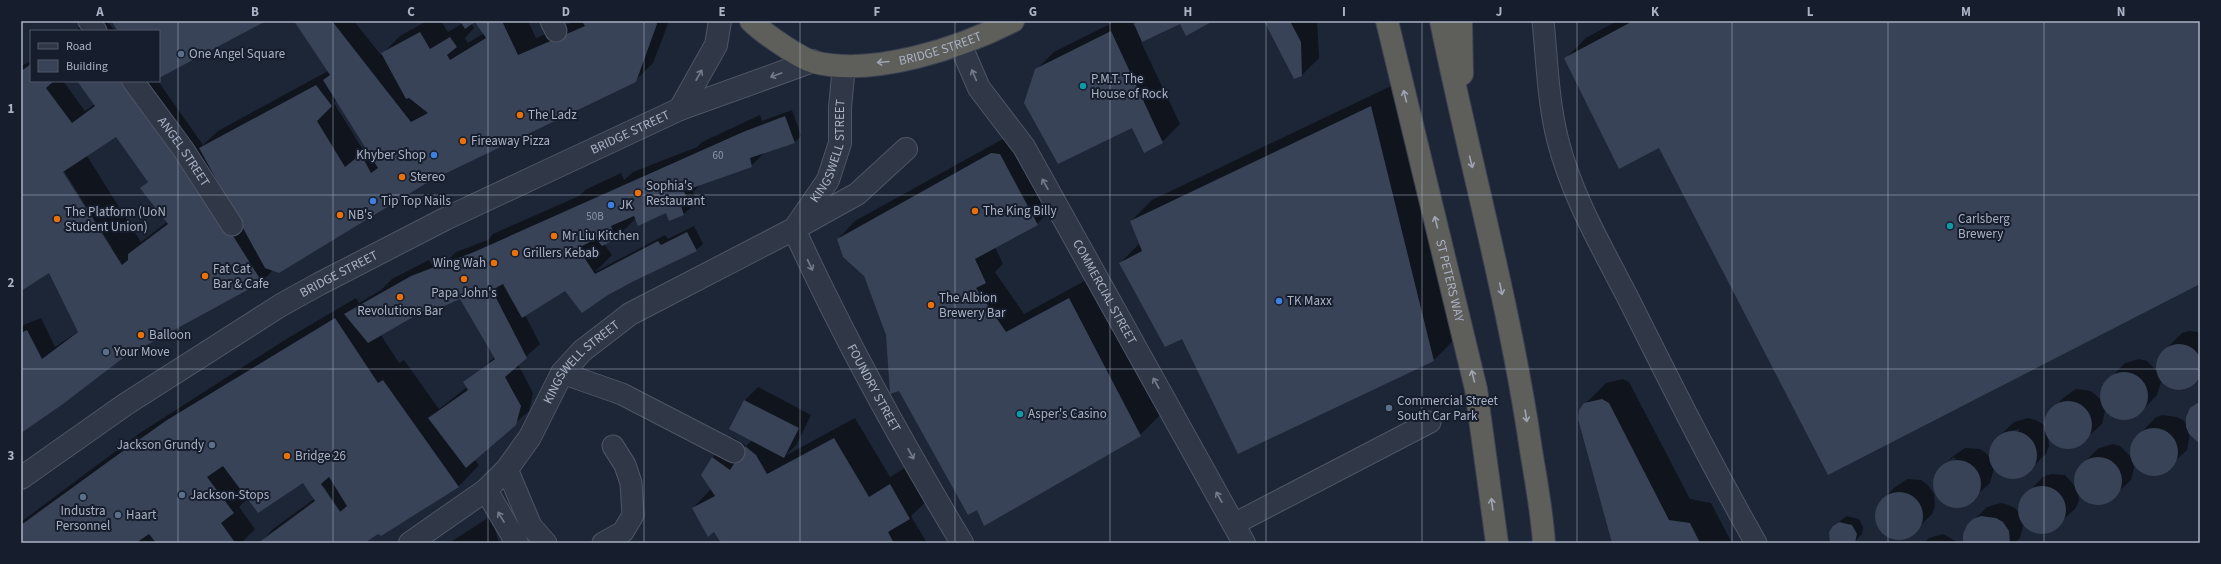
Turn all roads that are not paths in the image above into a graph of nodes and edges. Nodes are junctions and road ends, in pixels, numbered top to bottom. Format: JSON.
{"nodes":[{"id":1,"x":89,"y":21,"type":"edge"},
{"id":2,"x":720,"y":21,"type":"edge"},
{"id":3,"x":750,"y":21,"type":"edge"},
{"id":4,"x":1013,"y":21,"type":"edge"},
{"id":5,"x":1387,"y":21,"type":"edge"},
{"id":6,"x":1441,"y":21,"type":"edge"},
{"id":7,"x":1461,"y":21,"type":"edge"},
{"id":8,"x":1543,"y":21,"type":"edge"},
{"id":9,"x":95,"y":30,"type":"edge"},
{"id":10,"x":960,"y":44,"type":"junction"},
{"id":11,"x":813,"y":62,"type":"junction"},
{"id":12,"x":844,"y":66,"type":"junction"},
{"id":13,"x":134,"y":82,"type":"edge"},
{"id":14,"x":680,"y":109,"type":"junction"},
{"id":15,"x":1462,"y":124,"type":"junction"},
{"id":16,"x":906,"y":149,"type":"dead end"},
{"id":17,"x":232,"y":225,"type":"dead end"},
{"id":18,"x":794,"y":229,"type":"junction"},
{"id":19,"x":562,"y":373,"type":"junction"},
{"id":20,"x":1430,"y":422,"type":"dead end"},
{"id":21,"x":613,"y":446,"type":"dead end"},
{"id":22,"x":734,"y":452,"type":"dead end"},
{"id":23,"x":507,"y":469,"type":"junction"},
{"id":24,"x":21,"y":478,"type":"edge"},
{"id":25,"x":486,"y":490,"type":"junction"},
{"id":26,"x":1234,"y":524,"type":"junction"},
{"id":27,"x":410,"y":543,"type":"edge"},
{"id":28,"x":517,"y":543,"type":"edge"},
{"id":29,"x":546,"y":543,"type":"edge"},
{"id":30,"x":603,"y":543,"type":"edge"},
{"id":31,"x":962,"y":543,"type":"edge"},
{"id":32,"x":1244,"y":543,"type":"edge"},
{"id":33,"x":1497,"y":543,"type":"edge"},
{"id":34,"x":1544,"y":543,"type":"edge"},
{"id":35,"x":1756,"y":543,"type":"edge"}],
"edges":[{"from":1,"to":9,"type":"lane"},
{"from":14,"to":2,"type":"street","name":"BRIDGE STREET","one_way":true},
{"from":3,"to":11,"type":"highway"},
{"from":4,"to":10,"type":"highway","name":"BRIDGE STREET"},
{"from":33,"to":5,"type":"highway","name":"ST PETERS WAY","one_way":true},
{"from":6,"to":15,"type":"highway"},
{"from":7,"to":15,"type":"highway"},
{"from":8,"to":35,"type":"lane"},
{"from":10,"to":12,"type":"highway","name":"BRIDGE STREET","one_way":true},
{"from":26,"to":10,"type":"street","name":"COMMERCIAL STREET","one_way":true},
{"from":11,"to":12,"type":"highway","name":"BRIDGE STREET"},
{"from":11,"to":14,"type":"street","name":"BRIDGE STREET","one_way":true},
{"from":12,"to":18,"type":"street","name":"KINGSWELL STREET"},
{"from":13,"to":17,"type":"lane","name":"ANGEL STREET"},
{"from":14,"to":24,"type":"street","name":"BRIDGE STREET"},
{"from":15,"to":34,"type":"highway","one_way":true},
{"from":16,"to":18,"type":"street","name":"KINGSWELL STREET"},
{"from":18,"to":19,"type":"street","name":"KINGSWELL STREET"},
{"from":18,"to":31,"type":"street","name":"FOUNDRY STREET","one_way":true},
{"from":19,"to":22,"type":"lane"},
{"from":19,"to":23,"type":"street","name":"KINGSWELL STREET"},
{"from":20,"to":26,"type":"lane"},
{"from":21,"to":30,"type":"lane"},
{"from":23,"to":25,"type":"street","name":"KINGSWELL STREET"},
{"from":23,"to":29,"type":"lane"},
{"from":25,"to":27,"type":"street","name":"KINGSWELL STREET"},
{"from":28,"to":25,"type":"street","one_way":true},
{"from":26,"to":32,"type":"street","name":"COMMERCIAL STREET"}]}
